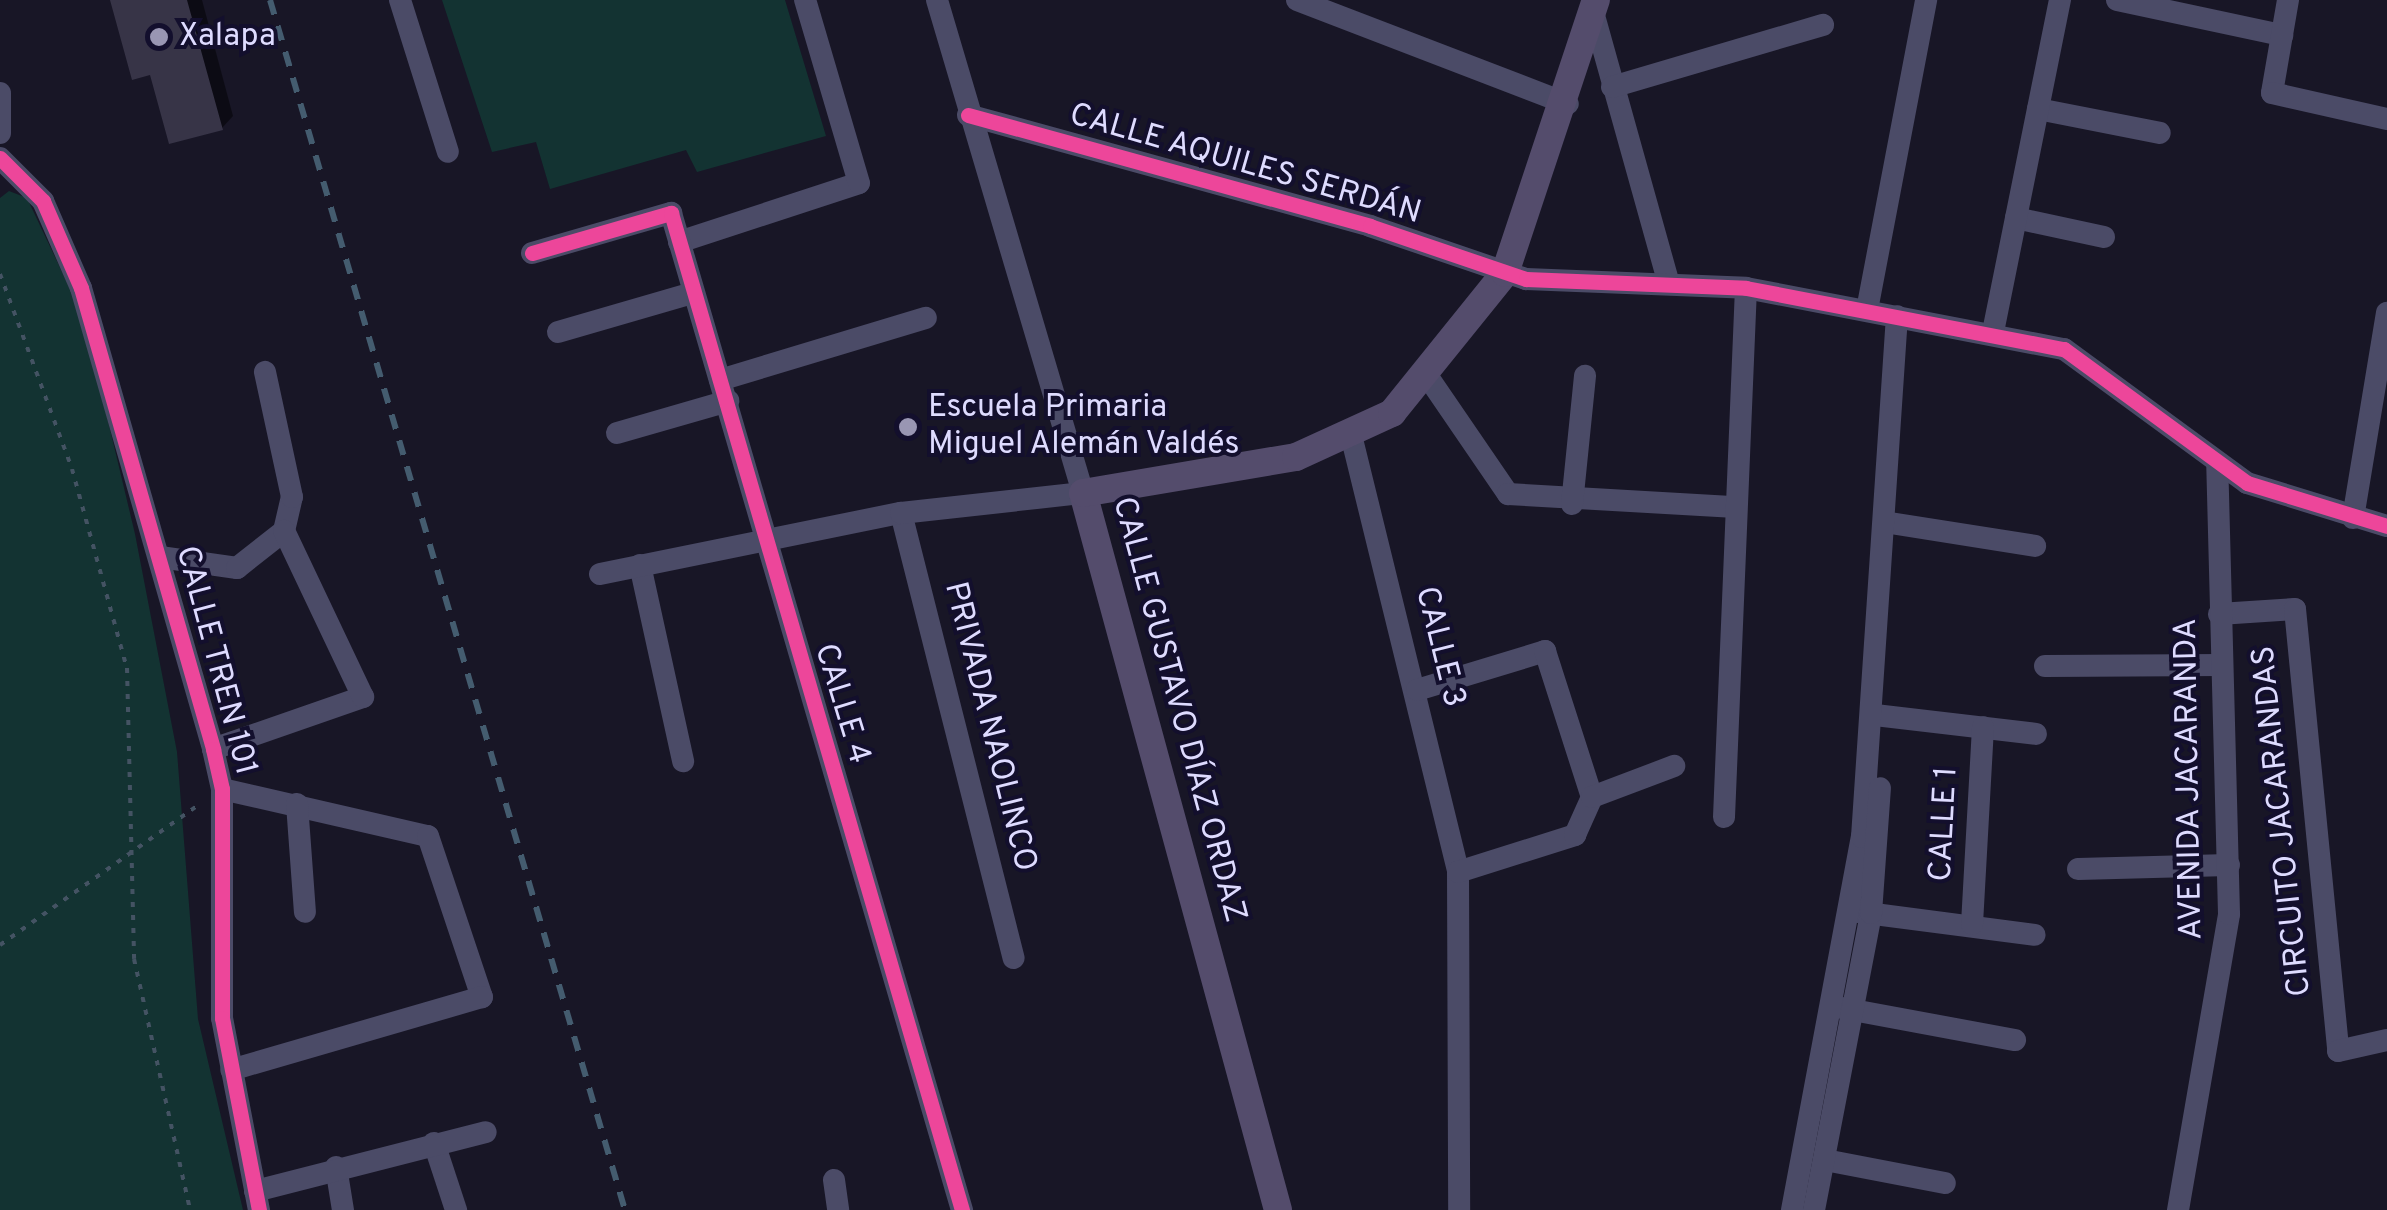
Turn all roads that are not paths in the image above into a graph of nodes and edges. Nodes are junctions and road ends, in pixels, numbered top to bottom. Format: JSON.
{"nodes":[{"id":1,"x":400,"y":0,"type":"edge"},
{"id":2,"x":806,"y":0,"type":"edge"},
{"id":3,"x":937,"y":0,"type":"edge"},
{"id":4,"x":1297,"y":0,"type":"edge"},
{"id":5,"x":1926,"y":0,"type":"edge"},
{"id":6,"x":2060,"y":0,"type":"edge"},
{"id":7,"x":2117,"y":0,"type":"edge"},
{"id":8,"x":2288,"y":0,"type":"edge"},
{"id":9,"x":1595,"y":6,"type":"edge"},
{"id":10,"x":1823,"y":25,"type":"dead end"},
{"id":11,"x":2282,"y":35,"type":"junction"},
{"id":12,"x":1612,"y":87,"type":"junction"},
{"id":13,"x":0,"y":92,"type":"edge"},
{"id":14,"x":1568,"y":104,"type":"junction"},
{"id":15,"x":2038,"y":109,"type":"junction"},
{"id":16,"x":968,"y":115,"type":"junction"},
{"id":17,"x":2387,"y":118,"type":"edge"},
{"id":18,"x":0,"y":133,"type":"edge"},
{"id":19,"x":2160,"y":133,"type":"dead end"},
{"id":20,"x":448,"y":152,"type":"dead end"},
{"id":21,"x":0,"y":158,"type":"edge"},
{"id":22,"x":2016,"y":218,"type":"junction"},
{"id":23,"x":2104,"y":238,"type":"dead end"},
{"id":24,"x":679,"y":242,"type":"junction"},
{"id":25,"x":532,"y":253,"type":"dead end"},
{"id":26,"x":1505,"y":273,"type":"junction"},
{"id":27,"x":1668,"y":282,"type":"junction"},
{"id":28,"x":1746,"y":288,"type":"junction"},
{"id":29,"x":692,"y":294,"type":"junction"},
{"id":30,"x":1867,"y":310,"type":"junction"},
{"id":31,"x":2387,"y":313,"type":"edge"},
{"id":32,"x":1896,"y":316,"type":"junction"},
{"id":33,"x":926,"y":318,"type":"dead end"},
{"id":34,"x":558,"y":332,"type":"dead end"},
{"id":35,"x":1993,"y":332,"type":"junction"},
{"id":36,"x":265,"y":372,"type":"dead end"},
{"id":37,"x":1585,"y":376,"type":"dead end"},
{"id":38,"x":1428,"y":377,"type":"junction"},
{"id":39,"x":724,"y":390,"type":"junction"},
{"id":40,"x":617,"y":433,"type":"dead end"},
{"id":41,"x":1352,"y":438,"type":"junction"},
{"id":42,"x":2216,"y":463,"type":"junction"},
{"id":43,"x":1083,"y":493,"type":"junction"},
{"id":44,"x":1572,"y":504,"type":"junction"},
{"id":45,"x":1736,"y":507,"type":"junction"},
{"id":46,"x":901,"y":512,"type":"junction"},
{"id":47,"x":2353,"y":518,"type":"junction"},
{"id":48,"x":1884,"y":522,"type":"junction"},
{"id":49,"x":2387,"y":526,"type":"edge"},
{"id":50,"x":284,"y":532,"type":"junction"},
{"id":51,"x":764,"y":538,"type":"junction"},
{"id":52,"x":2035,"y":546,"type":"dead end"},
{"id":53,"x":160,"y":557,"type":"junction"},
{"id":54,"x":640,"y":566,"type":"junction"},
{"id":55,"x":600,"y":574,"type":"dead end"},
{"id":56,"x":2219,"y":614,"type":"junction"},
{"id":57,"x":2222,"y":664,"type":"junction"},
{"id":58,"x":2045,"y":666,"type":"dead end"},
{"id":59,"x":1417,"y":690,"type":"junction"},
{"id":60,"x":1875,"y":715,"type":"junction"},
{"id":61,"x":1983,"y":727,"type":"junction"},
{"id":62,"x":2036,"y":734,"type":"dead end"},
{"id":63,"x":213,"y":749,"type":"junction"},
{"id":64,"x":683,"y":761,"type":"dead end"},
{"id":65,"x":1674,"y":766,"type":"dead end"},
{"id":66,"x":222,"y":789,"type":"junction"},
{"id":67,"x":1592,"y":797,"type":"junction"},
{"id":68,"x":297,"y":804,"type":"junction"},
{"id":69,"x":1724,"y":816,"type":"dead end"},
{"id":70,"x":2228,"y":865,"type":"junction"},
{"id":71,"x":2078,"y":869,"type":"dead end"},
{"id":72,"x":1458,"y":872,"type":"junction"},
{"id":73,"x":305,"y":912,"type":"dead end"},
{"id":74,"x":1861,"y":912,"type":"junction"},
{"id":75,"x":1972,"y":924,"type":"junction"},
{"id":76,"x":2035,"y":936,"type":"dead end"},
{"id":77,"x":1014,"y":958,"type":"dead end"},
{"id":78,"x":1845,"y":1008,"type":"junction"},
{"id":79,"x":2015,"y":1040,"type":"dead end"},
{"id":80,"x":2387,"y":1040,"type":"edge"},
{"id":81,"x":231,"y":1070,"type":"junction"},
{"id":82,"x":486,"y":1132,"type":"dead end"},
{"id":83,"x":434,"y":1142,"type":"junction"},
{"id":84,"x":1825,"y":1160,"type":"junction"},
{"id":85,"x":336,"y":1167,"type":"junction"},
{"id":86,"x":834,"y":1180,"type":"dead end"},
{"id":87,"x":1945,"y":1184,"type":"dead end"},
{"id":88,"x":258,"y":1200,"type":"edge"},
{"id":89,"x":344,"y":1210,"type":"edge"},
{"id":90,"x":456,"y":1210,"type":"edge"},
{"id":91,"x":838,"y":1210,"type":"edge"},
{"id":92,"x":962,"y":1210,"type":"edge"},
{"id":93,"x":1278,"y":1210,"type":"edge"},
{"id":94,"x":1459,"y":1210,"type":"edge"},
{"id":95,"x":1792,"y":1210,"type":"edge"},
{"id":96,"x":1814,"y":1210,"type":"edge"},
{"id":97,"x":2178,"y":1210,"type":"edge"}],
"edges":[{"from":1,"to":20,"type":"street"},
{"from":2,"to":24,"type":"street"},
{"from":3,"to":16,"type":"street","name":"CALLE GUSTAVO DÍAZ ORDAZ"},
{"from":4,"to":14,"type":"street"},
{"from":5,"to":30,"type":"street"},
{"from":6,"to":15,"type":"street"},
{"from":7,"to":11,"type":"street"},
{"from":8,"to":11,"type":"street"},
{"from":9,"to":12,"type":"street"},
{"from":9,"to":14,"type":"main road"},
{"from":10,"to":12,"type":"street"},
{"from":11,"to":17,"type":"street"},
{"from":12,"to":27,"type":"street"},
{"from":13,"to":18,"type":"street"},
{"from":14,"to":26,"type":"main road"},
{"from":15,"to":19,"type":"street"},
{"from":15,"to":22,"type":"street"},
{"from":16,"to":26,"type":"street","name":"CALLE AQUILES SERDÁN"},
{"from":16,"to":43,"type":"street","name":"CALLE GUSTAVO DÍAZ ORDAZ"},
{"from":21,"to":53,"type":"street","name":"CALLE TREN 101"},
{"from":22,"to":23,"type":"street"},
{"from":22,"to":35,"type":"street"},
{"from":24,"to":25,"type":"street","name":"CALLE 4"},
{"from":24,"to":29,"type":"street","name":"CALLE 4"},
{"from":26,"to":27,"type":"street","name":"CALLE AQUILES SERDÁN"},
{"from":26,"to":38,"type":"main road"},
{"from":27,"to":28,"type":"street","name":"CALLE AQUILES SERDÁN"},
{"from":28,"to":30,"type":"street","name":"CALLE AQUILES SERDÁN"},
{"from":28,"to":45,"type":"street"},
{"from":29,"to":34,"type":"street"},
{"from":29,"to":39,"type":"street","name":"CALLE 4"},
{"from":30,"to":32,"type":"street","name":"CALLE AQUILES SERDÁN"},
{"from":31,"to":47,"type":"street"},
{"from":32,"to":35,"type":"street","name":"CALLE AQUILES SERDÁN"},
{"from":32,"to":48,"type":"street"},
{"from":33,"to":39,"type":"street"},
{"from":35,"to":42,"type":"street","name":"CALLE AQUILES SERDÁN"},
{"from":36,"to":50,"type":"street"},
{"from":37,"to":44,"type":"street"},
{"from":38,"to":41,"type":"main road"},
{"from":38,"to":44,"type":"street"},
{"from":39,"to":40,"type":"street"},
{"from":39,"to":51,"type":"street","name":"CALLE 4"},
{"from":41,"to":43,"type":"main road"},
{"from":41,"to":59,"type":"street","name":"CALLE 3"},
{"from":42,"to":47,"type":"street","name":"CALLE AQUILES SERDÁN"},
{"from":42,"to":56,"type":"street","name":"AVENIDA JACARANDA"},
{"from":43,"to":46,"type":"street"},
{"from":43,"to":93,"type":"main road","name":"CALLE GUSTAVO DÍAZ ORDAZ"},
{"from":44,"to":45,"type":"street"},
{"from":45,"to":69,"type":"street"},
{"from":46,"to":51,"type":"street"},
{"from":46,"to":77,"type":"street","name":"PRIVADA NAOLINCO"},
{"from":47,"to":49,"type":"street","name":"CALLE AQUILES SERDÁN"},
{"from":48,"to":52,"type":"street"},
{"from":48,"to":60,"type":"street"},
{"from":50,"to":53,"type":"street"},
{"from":50,"to":63,"type":"street"},
{"from":51,"to":54,"type":"street"},
{"from":51,"to":92,"type":"street","name":"CALLE 4"},
{"from":53,"to":63,"type":"street","name":"CALLE TREN 101"},
{"from":54,"to":55,"type":"street"},
{"from":54,"to":64,"type":"street"},
{"from":56,"to":57,"type":"street","name":"AVENIDA JACARANDA"},
{"from":56,"to":80,"type":"street","name":"CIRCUITO JACARANDAS"},
{"from":57,"to":58,"type":"street"},
{"from":57,"to":70,"type":"street","name":"AVENIDA JACARANDA"},
{"from":59,"to":67,"type":"street"},
{"from":59,"to":72,"type":"street","name":"CALLE 3"},
{"from":60,"to":61,"type":"street","name":"CALLE 1"},
{"from":60,"to":74,"type":"street"},
{"from":61,"to":62,"type":"street","name":"CALLE 1"},
{"from":61,"to":75,"type":"street","name":"CALLE 1"},
{"from":63,"to":66,"type":"street","name":"CALLE TREN 101"},
{"from":65,"to":67,"type":"street"},
{"from":66,"to":68,"type":"street"},
{"from":66,"to":81,"type":"street","name":"CALLE TREN 101"},
{"from":67,"to":72,"type":"street"},
{"from":68,"to":73,"type":"street"},
{"from":68,"to":81,"type":"street"},
{"from":70,"to":71,"type":"street"},
{"from":70,"to":97,"type":"street","name":"AVENIDA JACARANDA"},
{"from":72,"to":94,"type":"street","name":"CALLE 3"},
{"from":74,"to":75,"type":"street"},
{"from":74,"to":78,"type":"street"},
{"from":75,"to":76,"type":"street"},
{"from":78,"to":79,"type":"street"},
{"from":78,"to":84,"type":"street"},
{"from":78,"to":95,"type":"street"},
{"from":81,"to":88,"type":"street","name":"CALLE TREN 101"},
{"from":82,"to":83,"type":"street"},
{"from":83,"to":85,"type":"street"},
{"from":83,"to":90,"type":"street"},
{"from":84,"to":87,"type":"street"},
{"from":84,"to":96,"type":"street"},
{"from":85,"to":88,"type":"street"},
{"from":85,"to":89,"type":"street"},
{"from":86,"to":91,"type":"street"}]}
